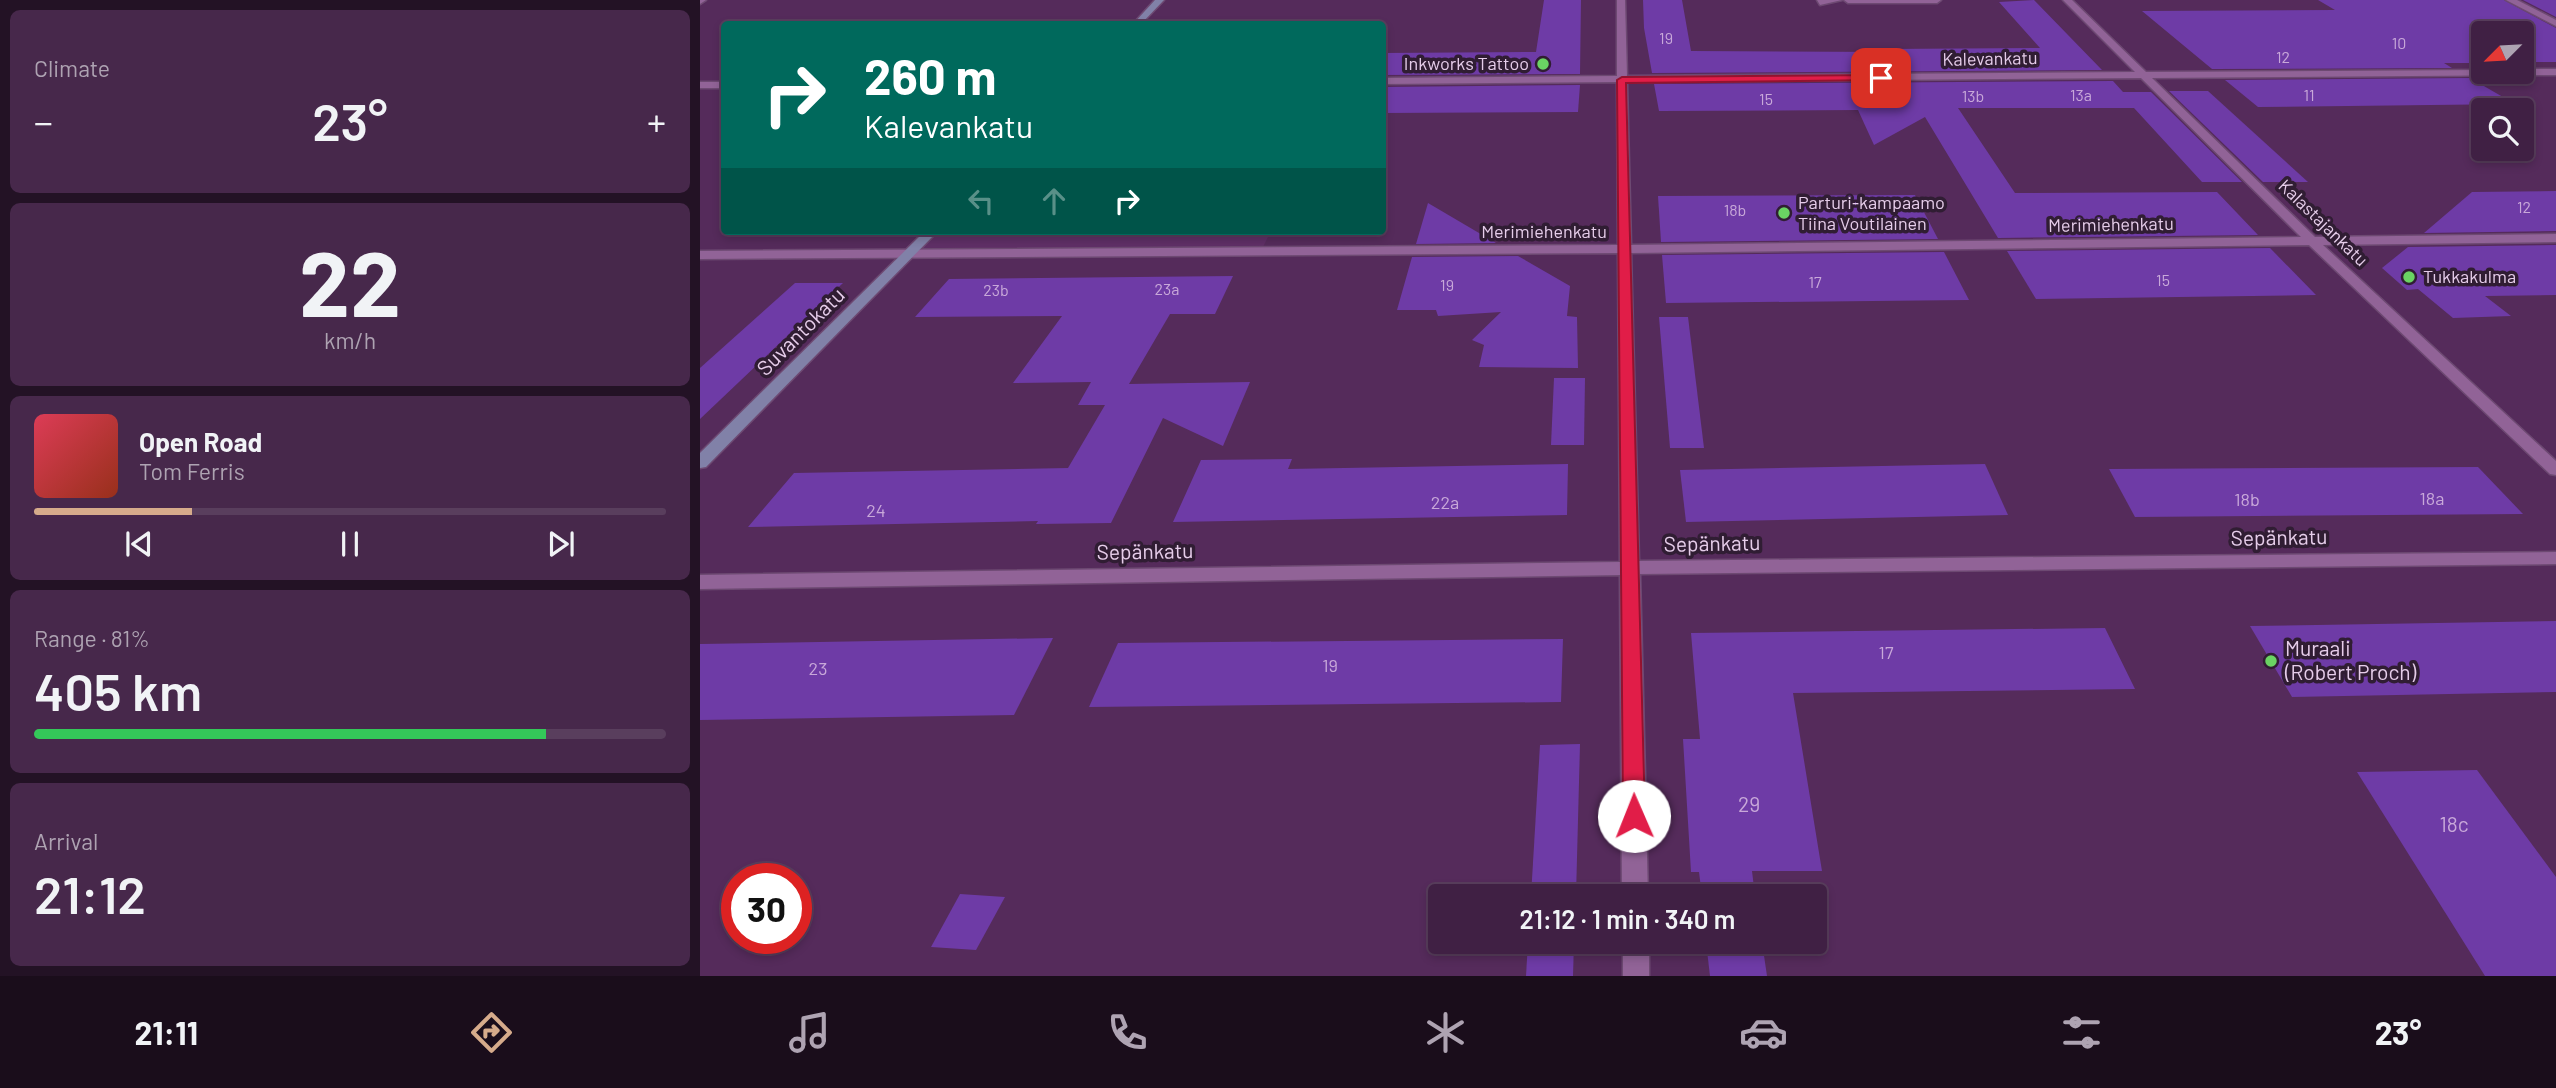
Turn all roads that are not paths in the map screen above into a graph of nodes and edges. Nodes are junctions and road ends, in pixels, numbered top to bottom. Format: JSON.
{"nodes":[{"id":1,"x":1175,"y":0,"type":"edge"},
{"id":2,"x":1621,"y":0,"type":"edge"},
{"id":3,"x":1838,"y":0,"type":"edge"},
{"id":4,"x":1848,"y":0,"type":"edge"},
{"id":5,"x":1937,"y":0,"type":"edge"},
{"id":6,"x":2067,"y":0,"type":"edge"},
{"id":7,"x":2510,"y":0,"type":"edge"},
{"id":8,"x":1821,"y":2,"type":"dead end"},
{"id":9,"x":1158,"y":4,"type":"edge"},
{"id":10,"x":1140,"y":21,"type":"edge"},
{"id":11,"x":2556,"y":23,"type":"edge"},
{"id":12,"x":2556,"y":72,"type":"edge"},
{"id":13,"x":2145,"y":75,"type":"junction"},
{"id":14,"x":1622,"y":80,"type":"junction"},
{"id":15,"x":1386,"y":81,"type":"edge"},
{"id":16,"x":700,"y":85,"type":"edge"},
{"id":17,"x":721,"y":85,"type":"edge"},
{"id":18,"x":928,"y":235,"type":"edge"},
{"id":19,"x":2556,"y":238,"type":"edge"},
{"id":20,"x":2311,"y":240,"type":"junction"},
{"id":21,"x":1625,"y":249,"type":"junction"},
{"id":22,"x":910,"y":253,"type":"junction"},
{"id":23,"x":700,"y":255,"type":"edge"},
{"id":24,"x":700,"y":463,"type":"edge"},
{"id":25,"x":2556,"y":470,"type":"edge"},
{"id":26,"x":2556,"y":558,"type":"edge"},
{"id":27,"x":1631,"y":568,"type":"junction"},
{"id":28,"x":700,"y":582,"type":"edge"},
{"id":29,"x":1635,"y":884,"type":"edge"},
{"id":30,"x":1636,"y":954,"type":"edge"},
{"id":31,"x":1636,"y":976,"type":"edge"}],
"edges":[{"from":1,"to":9,"type":"main road"},
{"from":2,"to":14,"type":"street"},
{"from":3,"to":8,"type":"street"},
{"from":4,"to":5,"type":"street"},
{"from":6,"to":13,"type":"street","name":"Kalastajankatu"},
{"from":7,"to":11,"type":"street"},
{"from":9,"to":10,"type":"main road"},
{"from":12,"to":13,"type":"street","name":"Kalevankatu"},
{"from":13,"to":14,"type":"street","name":"Kalevankatu"},
{"from":13,"to":20,"type":"street","name":"Kalastajankatu"},
{"from":14,"to":15,"type":"street","name":"Kalevankatu"},
{"from":14,"to":21,"type":"street"},
{"from":16,"to":17,"type":"street"},
{"from":18,"to":22,"type":"main road","name":"Suvantokatu"},
{"from":19,"to":20,"type":"street","name":"Merimiehenkatu"},
{"from":20,"to":21,"type":"street","name":"Merimiehenkatu"},
{"from":20,"to":25,"type":"street","name":"Kalastajankatu"},
{"from":21,"to":22,"type":"street","name":"Merimiehenkatu"},
{"from":21,"to":27,"type":"street"},
{"from":22,"to":23,"type":"street","name":"Merimiehenkatu"},
{"from":22,"to":24,"type":"main road","name":"Suvantokatu"},
{"from":26,"to":27,"type":"street","name":"Sepänkatu"},
{"from":27,"to":28,"type":"street","name":"Sepänkatu"},
{"from":27,"to":29,"type":"street"},
{"from":30,"to":31,"type":"street"}]}
